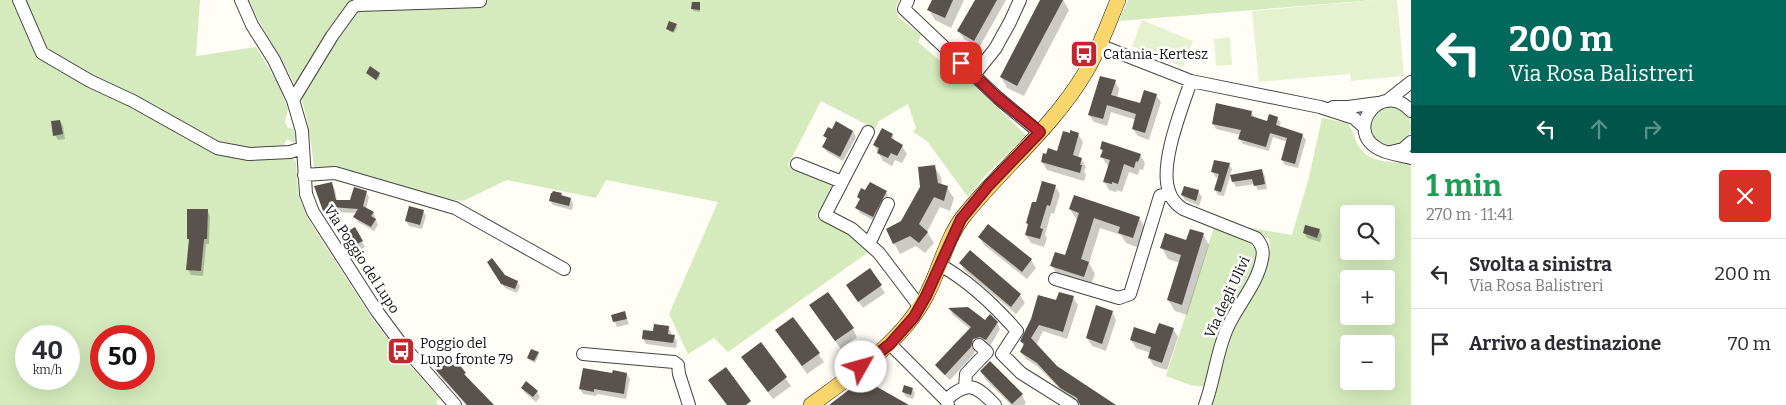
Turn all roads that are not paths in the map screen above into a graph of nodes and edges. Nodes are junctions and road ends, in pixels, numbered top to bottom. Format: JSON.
{"nodes":[{"id":1,"x":19,"y":0,"type":"edge"},
{"id":2,"x":241,"y":0,"type":"edge"},
{"id":3,"x":908,"y":0,"type":"edge"},
{"id":4,"x":1020,"y":0,"type":"edge"},
{"id":5,"x":1118,"y":0,"type":"edge"},
{"id":6,"x":480,"y":1,"type":"edge"},
{"id":7,"x":1099,"y":45,"type":"junction"},
{"id":8,"x":974,"y":75,"type":"junction"},
{"id":9,"x":1191,"y":81,"type":"junction"},
{"id":10,"x":1411,"y":82,"type":"edge"},
{"id":11,"x":293,"y":100,"type":"junction"},
{"id":12,"x":1384,"y":102,"type":"junction"},
{"id":13,"x":1320,"y":107,"type":"junction"},
{"id":14,"x":1411,"y":111,"type":"edge"},
{"id":15,"x":1364,"y":127,"type":"junction"},
{"id":16,"x":868,"y":132,"type":"dead end"},
{"id":17,"x":1040,"y":132,"type":"junction"},
{"id":18,"x":1411,"y":142,"type":"edge"},
{"id":19,"x":303,"y":148,"type":"junction"},
{"id":20,"x":1391,"y":152,"type":"junction"},
{"id":21,"x":1411,"y":158,"type":"edge"},
{"id":22,"x":797,"y":164,"type":"dead end"},
{"id":23,"x":304,"y":175,"type":"junction"},
{"id":24,"x":842,"y":182,"type":"junction"},
{"id":25,"x":1169,"y":193,"type":"junction"},
{"id":26,"x":888,"y":204,"type":"dead end"},
{"id":27,"x":869,"y":244,"type":"junction"},
{"id":28,"x":940,"y":265,"type":"junction"},
{"id":29,"x":564,"y":269,"type":"dead end"},
{"id":30,"x":1055,"y":279,"type":"dead end"},
{"id":31,"x":920,"y":307,"type":"junction"},
{"id":32,"x":890,"y":344,"type":"junction"},
{"id":33,"x":979,"y":345,"type":"dead end"},
{"id":34,"x":583,"y":354,"type":"dead end"},
{"id":35,"x":965,"y":387,"type":"junction"},
{"id":36,"x":947,"y":403,"type":"edge"},
{"id":37,"x":455,"y":405,"type":"edge"},
{"id":38,"x":689,"y":405,"type":"edge"},
{"id":39,"x":811,"y":405,"type":"edge"},
{"id":40,"x":995,"y":405,"type":"edge"},
{"id":41,"x":1072,"y":405,"type":"edge"},
{"id":42,"x":1205,"y":405,"type":"edge"}],
"edges":[{"from":1,"to":19,"type":"street"},
{"from":2,"to":11,"type":"street","name":"Via Poggio del Lupo"},
{"from":3,"to":8,"type":"street"},
{"from":4,"to":8,"type":"street"},
{"from":5,"to":7,"type":"main road"},
{"from":6,"to":11,"type":"street"},
{"from":7,"to":9,"type":"street"},
{"from":7,"to":17,"type":"main road"},
{"from":8,"to":17,"type":"street"},
{"from":9,"to":13,"type":"street"},
{"from":9,"to":25,"type":"street"},
{"from":10,"to":12,"type":"street"},
{"from":11,"to":19,"type":"street","name":"Via Poggio del Lupo"},
{"from":12,"to":13,"type":"street"},
{"from":12,"to":14,"type":"street"},
{"from":12,"to":15,"type":"street"},
{"from":13,"to":15,"type":"street"},
{"from":15,"to":20,"type":"street"},
{"from":16,"to":24,"type":"street"},
{"from":17,"to":28,"type":"main road"},
{"from":18,"to":20,"type":"street"},
{"from":19,"to":23,"type":"street","name":"Via Poggio del Lupo"},
{"from":20,"to":21,"type":"street"},
{"from":22,"to":24,"type":"street"},
{"from":23,"to":29,"type":"street"},
{"from":23,"to":37,"type":"street","name":"Via Poggio del Lupo"},
{"from":24,"to":27,"type":"street"},
{"from":25,"to":30,"type":"street"},
{"from":25,"to":42,"type":"street","name":"Via degli Ulivi"},
{"from":26,"to":27,"type":"street"},
{"from":27,"to":31,"type":"street"},
{"from":28,"to":31,"type":"main road"},
{"from":28,"to":41,"type":"street"},
{"from":31,"to":32,"type":"main road"},
{"from":32,"to":36,"type":"street"},
{"from":32,"to":39,"type":"main road"},
{"from":33,"to":35,"type":"street"},
{"from":34,"to":38,"type":"street"},
{"from":35,"to":36,"type":"street"},
{"from":35,"to":40,"type":"street"}]}
